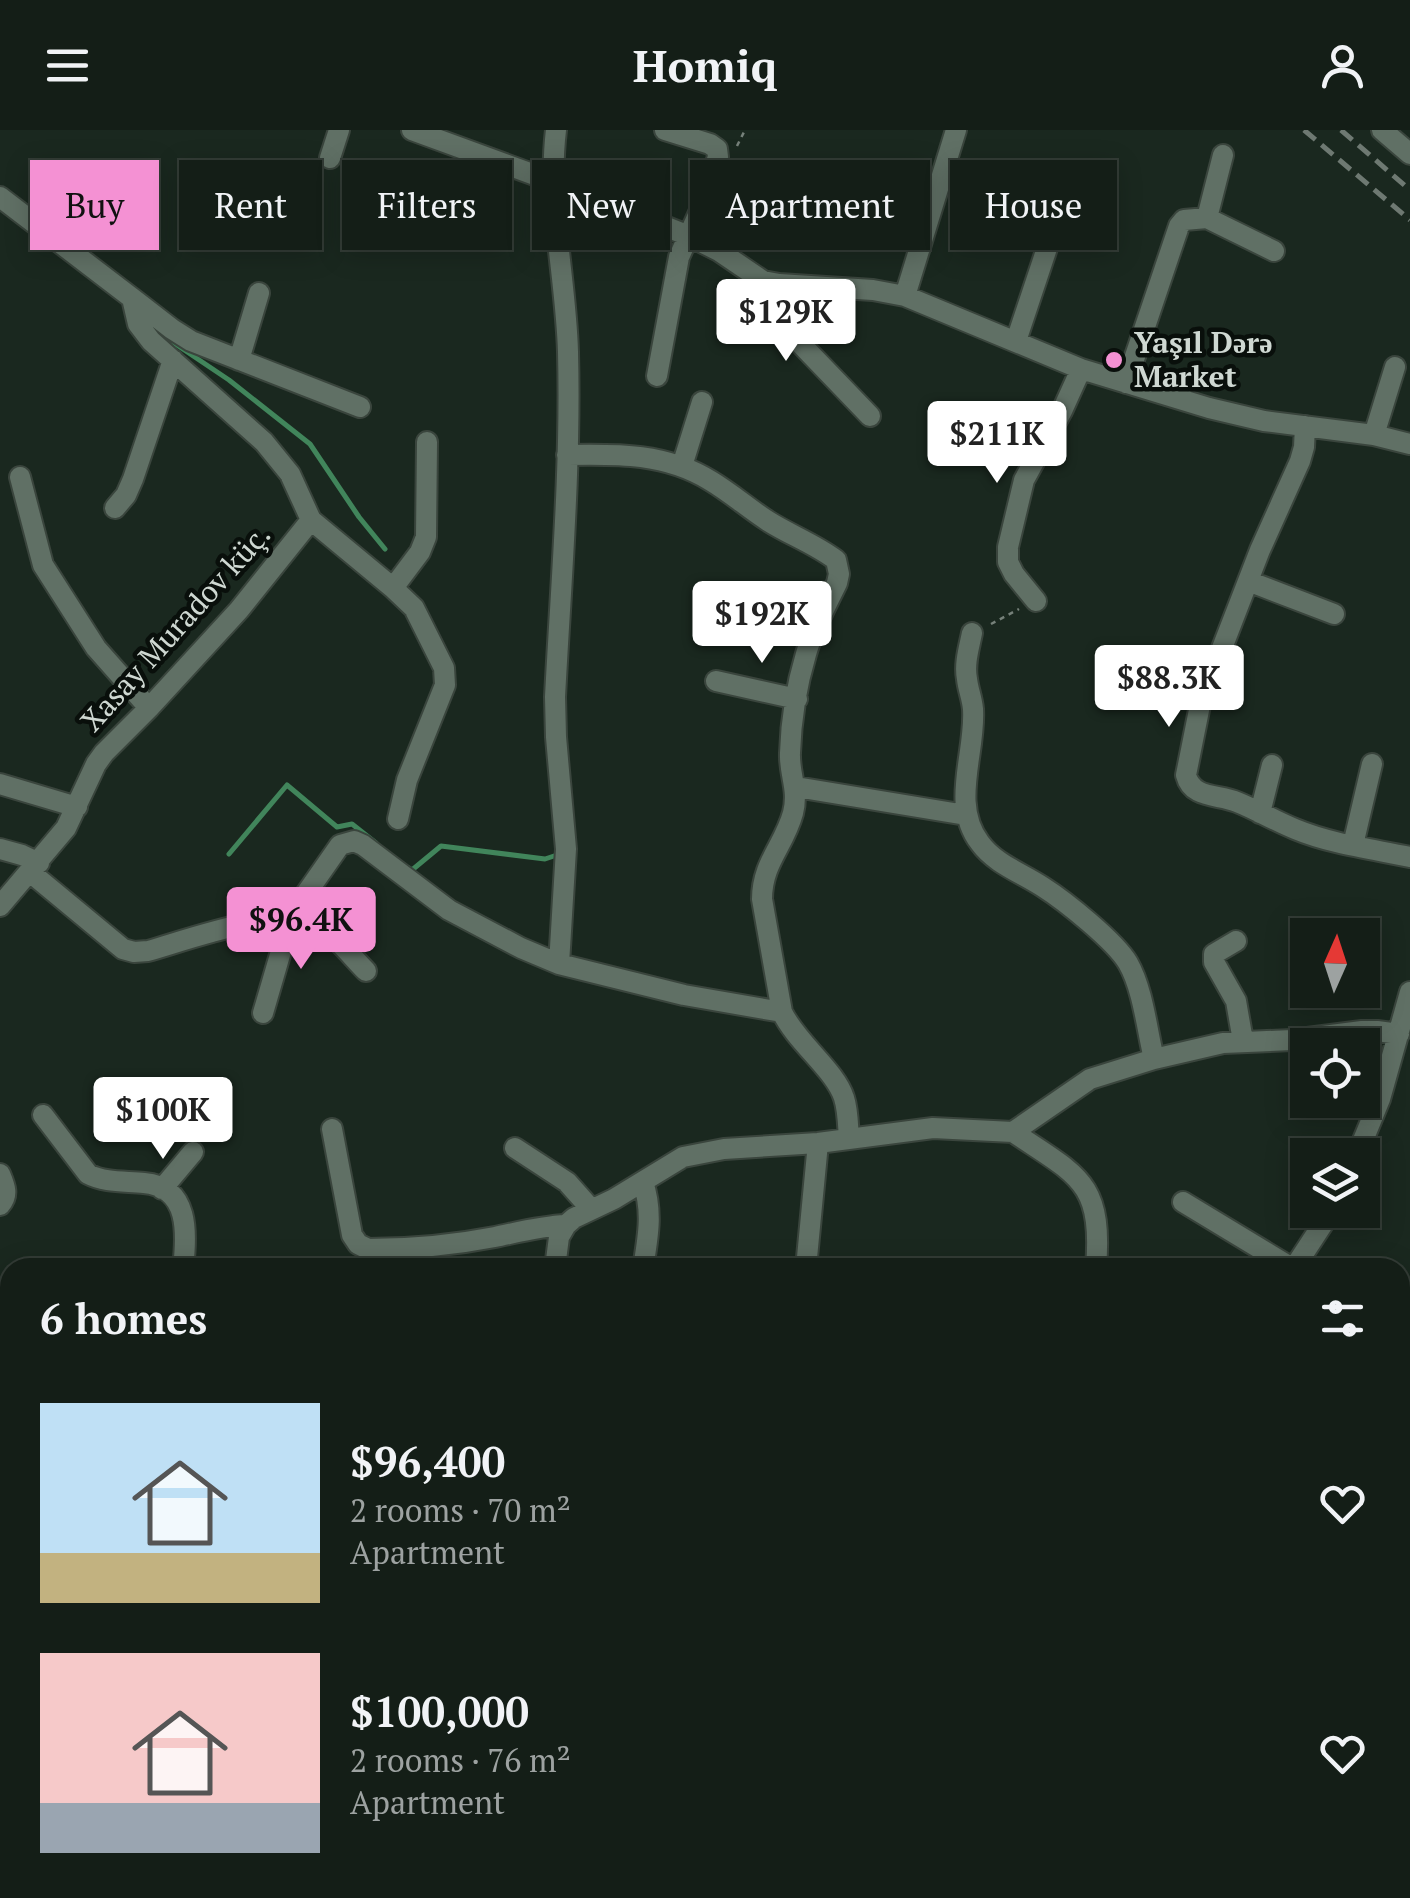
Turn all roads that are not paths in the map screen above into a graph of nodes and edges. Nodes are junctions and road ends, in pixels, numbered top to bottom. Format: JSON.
{"nodes":[{"id":1,"x":339,"y":130,"type":"edge"},
{"id":2,"x":412,"y":130,"type":"edge"},
{"id":3,"x":556,"y":130,"type":"edge"},
{"id":4,"x":665,"y":130,"type":"edge"},
{"id":5,"x":956,"y":130,"type":"edge"},
{"id":6,"x":1382,"y":130,"type":"edge"},
{"id":7,"x":1410,"y":154,"type":"edge"},
{"id":8,"x":1224,"y":155,"type":"dead end"},
{"id":9,"x":330,"y":158,"type":"dead end"},
{"id":10,"x":555,"y":160,"type":"edge"},
{"id":11,"x":532,"y":174,"type":"edge"},
{"id":12,"x":0,"y":197,"type":"edge"},
{"id":13,"x":1207,"y":218,"type":"junction"},
{"id":14,"x":670,"y":229,"type":"edge"},
{"id":15,"x":688,"y":236,"type":"junction"},
{"id":16,"x":560,"y":250,"type":"edge"},
{"id":17,"x":1046,"y":250,"type":"edge"},
{"id":18,"x":1274,"y":252,"type":"dead end"},
{"id":19,"x":763,"y":281,"type":"junction"},
{"id":20,"x":259,"y":293,"type":"dead end"},
{"id":21,"x":905,"y":296,"type":"junction"},
{"id":22,"x":132,"y":298,"type":"junction"},
{"id":23,"x":1016,"y":340,"type":"junction"},
{"id":24,"x":173,"y":360,"type":"junction"},
{"id":25,"x":238,"y":360,"type":"junction"},
{"id":26,"x":1395,"y":367,"type":"dead end"},
{"id":27,"x":1081,"y":369,"type":"junction"},
{"id":28,"x":657,"y":376,"type":"dead end"},
{"id":29,"x":1126,"y":383,"type":"junction"},
{"id":30,"x":702,"y":402,"type":"dead end"},
{"id":31,"x":360,"y":407,"type":"dead end"},
{"id":32,"x":870,"y":416,"type":"dead end"},
{"id":33,"x":1305,"y":426,"type":"junction"},
{"id":34,"x":1374,"y":435,"type":"junction"},
{"id":35,"x":427,"y":442,"type":"dead end"},
{"id":36,"x":1410,"y":444,"type":"edge"},
{"id":37,"x":567,"y":454,"type":"junction"},
{"id":38,"x":682,"y":466,"type":"junction"},
{"id":39,"x":20,"y":477,"type":"dead end"},
{"id":40,"x":115,"y":508,"type":"dead end"},
{"id":41,"x":312,"y":520,"type":"junction"},
{"id":42,"x":1248,"y":581,"type":"junction"},
{"id":43,"x":393,"y":588,"type":"junction"},
{"id":44,"x":1036,"y":600,"type":"road end"},
{"id":45,"x":1334,"y":614,"type":"dead end"},
{"id":46,"x":972,"y":634,"type":"road end"},
{"id":47,"x":1160,"y":664,"type":"dead end"},
{"id":48,"x":1209,"y":680,"type":"junction"},
{"id":49,"x":716,"y":681,"type":"dead end"},
{"id":50,"x":797,"y":699,"type":"junction"},
{"id":51,"x":149,"y":708,"type":"junction"},
{"id":52,"x":1372,"y":764,"type":"dead end"},
{"id":53,"x":1272,"y":765,"type":"dead end"},
{"id":54,"x":0,"y":784,"type":"edge"},
{"id":55,"x":796,"y":787,"type":"junction"},
{"id":56,"x":76,"y":807,"type":"junction"},
{"id":57,"x":1260,"y":813,"type":"junction"},
{"id":58,"x":966,"y":814,"type":"junction"},
{"id":59,"x":398,"y":818,"type":"dead end"},
{"id":60,"x":1353,"y":844,"type":"junction"},
{"id":61,"x":0,"y":849,"type":"edge"},
{"id":62,"x":1410,"y":857,"type":"edge"},
{"id":63,"x":35,"y":868,"type":"junction"},
{"id":64,"x":0,"y":906,"type":"edge"},
{"id":65,"x":290,"y":917,"type":"junction"},
{"id":66,"x":1236,"y":940,"type":"dead end"},
{"id":67,"x":559,"y":964,"type":"junction"},
{"id":68,"x":366,"y":971,"type":"dead end"},
{"id":69,"x":1410,"y":992,"type":"edge"},
{"id":70,"x":782,"y":1012,"type":"junction"},
{"id":71,"x":263,"y":1013,"type":"dead end"},
{"id":72,"x":1400,"y":1034,"type":"junction"},
{"id":73,"x":1243,"y":1042,"type":"junction"},
{"id":74,"x":1154,"y":1060,"type":"junction"},
{"id":75,"x":42,"y":1115,"type":"dead end"},
{"id":76,"x":332,"y":1129,"type":"dead end"},
{"id":77,"x":1013,"y":1132,"type":"junction"},
{"id":78,"x":1364,"y":1138,"type":"edge"},
{"id":79,"x":849,"y":1139,"type":"junction"},
{"id":80,"x":818,"y":1142,"type":"junction"},
{"id":81,"x":515,"y":1148,"type":"dead end"},
{"id":82,"x":192,"y":1152,"type":"dead end"},
{"id":83,"x":0,"y":1174,"type":"edge"},
{"id":84,"x":643,"y":1182,"type":"junction"},
{"id":85,"x":162,"y":1189,"type":"junction"},
{"id":86,"x":1182,"y":1202,"type":"dead end"},
{"id":87,"x":0,"y":1205,"type":"edge"},
{"id":88,"x":591,"y":1209,"type":"junction"},
{"id":89,"x":566,"y":1225,"type":"junction"},
{"id":90,"x":1320,"y":1228,"type":"edge"},
{"id":91,"x":183,"y":1258,"type":"edge"},
{"id":92,"x":557,"y":1258,"type":"edge"},
{"id":93,"x":645,"y":1258,"type":"edge"},
{"id":94,"x":807,"y":1258,"type":"edge"},
{"id":95,"x":1097,"y":1258,"type":"edge"},
{"id":96,"x":1276,"y":1258,"type":"edge"},
{"id":97,"x":1300,"y":1258,"type":"edge"}],
"edges":[{"from":1,"to":9,"type":"street"},
{"from":2,"to":11,"type":"street"},
{"from":3,"to":10,"type":"street"},
{"from":4,"to":15,"type":"street"},
{"from":5,"to":21,"type":"street"},
{"from":6,"to":7,"type":"street"},
{"from":8,"to":13,"type":"street"},
{"from":12,"to":22,"type":"street","name":"Xasay Muradov küç."},
{"from":13,"to":18,"type":"street"},
{"from":13,"to":29,"type":"street"},
{"from":14,"to":15,"type":"street"},
{"from":15,"to":19,"type":"street"},
{"from":15,"to":28,"type":"street"},
{"from":16,"to":37,"type":"street"},
{"from":17,"to":23,"type":"street"},
{"from":19,"to":21,"type":"street"},
{"from":19,"to":32,"type":"street"},
{"from":20,"to":25,"type":"street"},
{"from":21,"to":23,"type":"street"},
{"from":22,"to":24,"type":"street","name":"Xasay Muradov küç."},
{"from":22,"to":25,"type":"street"},
{"from":23,"to":27,"type":"street"},
{"from":24,"to":40,"type":"street"},
{"from":24,"to":41,"type":"street","name":"Xasay Muradov küç."},
{"from":25,"to":31,"type":"street"},
{"from":26,"to":34,"type":"street"},
{"from":27,"to":29,"type":"street"},
{"from":27,"to":44,"type":"street"},
{"from":29,"to":33,"type":"street"},
{"from":30,"to":38,"type":"street"},
{"from":33,"to":34,"type":"street"},
{"from":33,"to":42,"type":"street"},
{"from":34,"to":36,"type":"street"},
{"from":35,"to":43,"type":"street"},
{"from":37,"to":38,"type":"street"},
{"from":37,"to":67,"type":"street"},
{"from":38,"to":50,"type":"street"},
{"from":39,"to":51,"type":"street"},
{"from":41,"to":43,"type":"street"},
{"from":41,"to":51,"type":"street","name":"Xasay Muradov küç."},
{"from":42,"to":45,"type":"street"},
{"from":42,"to":48,"type":"street"},
{"from":43,"to":59,"type":"street"},
{"from":46,"to":58,"type":"street"},
{"from":47,"to":48,"type":"street"},
{"from":48,"to":57,"type":"street"},
{"from":49,"to":50,"type":"street"},
{"from":50,"to":55,"type":"street"},
{"from":51,"to":56,"type":"street","name":"Xasay Muradov küç."},
{"from":52,"to":60,"type":"street"},
{"from":53,"to":57,"type":"street"},
{"from":54,"to":56,"type":"street"},
{"from":55,"to":58,"type":"street"},
{"from":55,"to":70,"type":"street"},
{"from":56,"to":63,"type":"street","name":"Xasay Muradov küç."},
{"from":57,"to":60,"type":"street"},
{"from":58,"to":74,"type":"street"},
{"from":60,"to":62,"type":"street"},
{"from":61,"to":63,"type":"street"},
{"from":63,"to":64,"type":"street","name":"Xasay Muradov küç."},
{"from":63,"to":65,"type":"street"},
{"from":65,"to":67,"type":"street"},
{"from":65,"to":68,"type":"street"},
{"from":65,"to":71,"type":"street"},
{"from":66,"to":73,"type":"street"},
{"from":67,"to":70,"type":"street"},
{"from":69,"to":72,"type":"street"},
{"from":70,"to":79,"type":"street"},
{"from":72,"to":73,"type":"street"},
{"from":72,"to":78,"type":"street"},
{"from":73,"to":74,"type":"street"},
{"from":74,"to":77,"type":"street"},
{"from":75,"to":85,"type":"street"},
{"from":76,"to":89,"type":"street"},
{"from":77,"to":79,"type":"street"},
{"from":77,"to":95,"type":"street"},
{"from":79,"to":80,"type":"street"},
{"from":80,"to":84,"type":"street"},
{"from":80,"to":94,"type":"street"},
{"from":81,"to":88,"type":"street"},
{"from":82,"to":85,"type":"street"},
{"from":83,"to":87,"type":"street"},
{"from":84,"to":88,"type":"street"},
{"from":84,"to":93,"type":"street"},
{"from":85,"to":91,"type":"street"},
{"from":86,"to":96,"type":"street"},
{"from":88,"to":89,"type":"street"},
{"from":89,"to":92,"type":"street"},
{"from":90,"to":97,"type":"street"}]}
